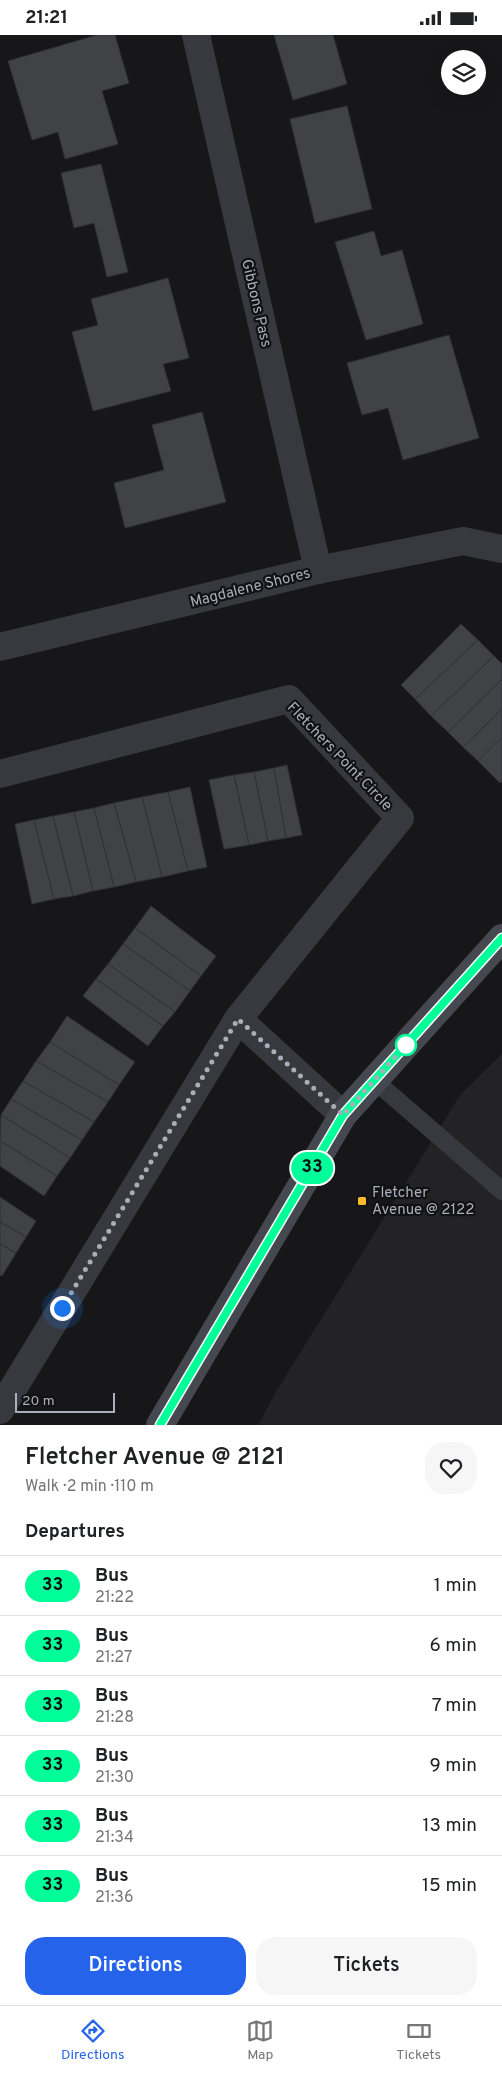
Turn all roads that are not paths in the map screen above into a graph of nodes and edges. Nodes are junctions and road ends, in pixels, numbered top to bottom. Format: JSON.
{"nodes":[{"id":1,"x":196,"y":35,"type":"edge"},
{"id":2,"x":502,"y":549,"type":"edge"},
{"id":3,"x":318,"y":570,"type":"junction"},
{"id":4,"x":0,"y":647,"type":"edge"},
{"id":5,"x":0,"y":774,"type":"edge"},
{"id":6,"x":502,"y":938,"type":"edge"},
{"id":7,"x":238,"y":1019,"type":"junction"},
{"id":8,"x":374,"y":1080,"type":"junction"},
{"id":9,"x":343,"y":1115,"type":"junction"},
{"id":10,"x":502,"y":1191,"type":"edge"},
{"id":11,"x":0,"y":1410,"type":"edge"},
{"id":12,"x":160,"y":1425,"type":"edge"}],
"edges":[{"from":1,"to":3,"type":"street","name":"Gibbons Pass"},
{"from":2,"to":3,"type":"street","name":"Magdalene Shores"},
{"from":3,"to":4,"type":"street","name":"Magdalene Shores"},
{"from":5,"to":7,"type":"street","name":"Fletchers Point Circle"},
{"from":6,"to":8,"type":"main road"},
{"from":7,"to":9,"type":"street"},
{"from":7,"to":11,"type":"street","name":"Fletchers Point Circle"},
{"from":8,"to":9,"type":"main road"},
{"from":8,"to":10,"type":"lane"},
{"from":9,"to":12,"type":"main road"}]}
